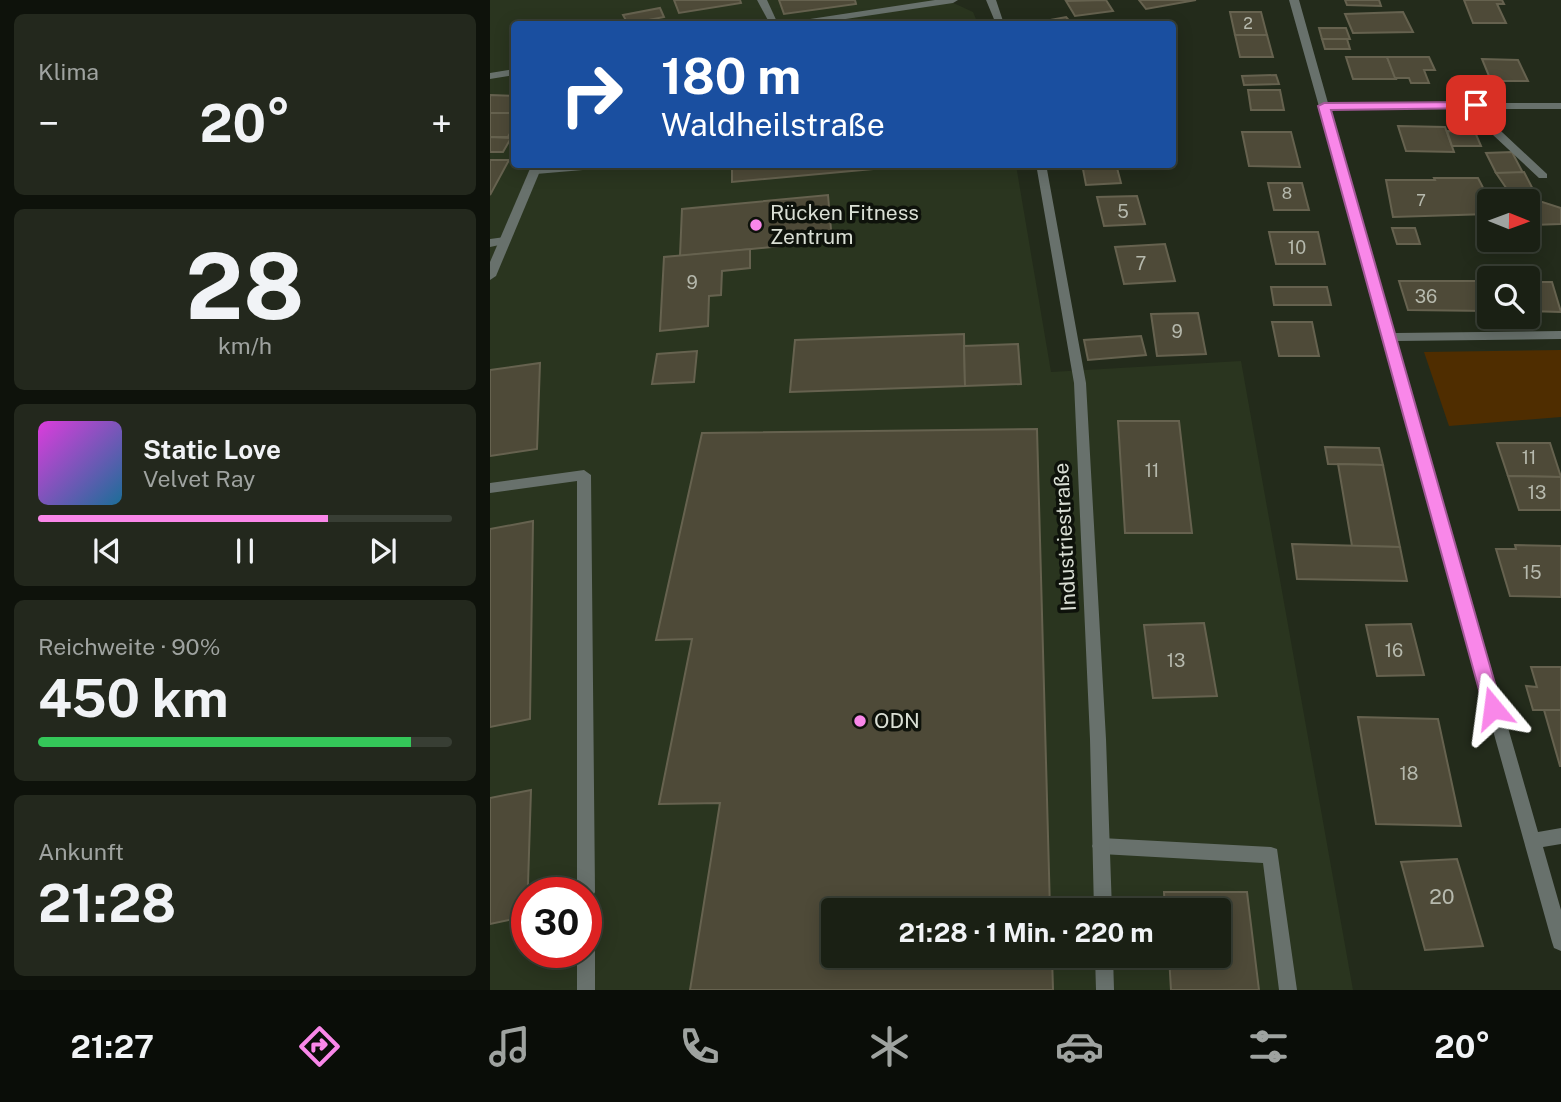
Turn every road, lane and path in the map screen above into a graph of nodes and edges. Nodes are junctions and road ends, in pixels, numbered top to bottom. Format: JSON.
{"nodes":[{"id":1,"x":762,"y":0,"type":"edge"},
{"id":2,"x":953,"y":0,"type":"edge"},
{"id":3,"x":992,"y":0,"type":"edge"},
{"id":4,"x":1294,"y":0,"type":"edge"},
{"id":5,"x":772,"y":21,"type":"edge"},
{"id":6,"x":816,"y":21,"type":"edge"},
{"id":7,"x":999,"y":21,"type":"edge"},
{"id":8,"x":511,"y":72,"type":"edge"},
{"id":9,"x":490,"y":76,"type":"edge"},
{"id":10,"x":1476,"y":105,"type":"junction"},
{"id":11,"x":1324,"y":106,"type":"junction"},
{"id":12,"x":1561,"y":106,"type":"edge"},
{"id":13,"x":537,"y":168,"type":"edge"},
{"id":14,"x":1042,"y":168,"type":"edge"},
{"id":15,"x":1544,"y":176,"type":"dead end"},
{"id":16,"x":505,"y":241,"type":"junction"},
{"id":17,"x":490,"y":243,"type":"edge"},
{"id":18,"x":490,"y":276,"type":"edge"},
{"id":19,"x":1561,"y":335,"type":"edge"},
{"id":20,"x":1387,"y":337,"type":"junction"},
{"id":21,"x":490,"y":488,"type":"edge"},
{"id":22,"x":1561,"y":836,"type":"edge"},
{"id":23,"x":1531,"y":841,"type":"junction"},
{"id":24,"x":1101,"y":846,"type":"junction"},
{"id":25,"x":586,"y":877,"type":"edge"},
{"id":26,"x":1103,"y":898,"type":"edge"},
{"id":27,"x":1561,"y":942,"type":"edge"},
{"id":28,"x":586,"y":968,"type":"edge"},
{"id":29,"x":1104,"y":968,"type":"edge"},
{"id":30,"x":586,"y":990,"type":"edge"},
{"id":31,"x":1105,"y":990,"type":"edge"},
{"id":32,"x":1288,"y":990,"type":"edge"}],
"edges":[{"from":1,"to":5,"type":"street"},
{"from":2,"to":6,"type":"street"},
{"from":3,"to":7,"type":"street"},
{"from":4,"to":11,"type":"street"},
{"from":8,"to":9,"type":"street"},
{"from":10,"to":11,"type":"street"},
{"from":10,"to":12,"type":"street"},
{"from":10,"to":15,"type":"street"},
{"from":11,"to":20,"type":"street"},
{"from":13,"to":16,"type":"street"},
{"from":14,"to":24,"type":"street","name":"Industriestraße"},
{"from":16,"to":17,"type":"street"},
{"from":16,"to":18,"type":"street"},
{"from":19,"to":20,"type":"street"},
{"from":20,"to":23,"type":"street"},
{"from":21,"to":25,"type":"street"},
{"from":22,"to":23,"type":"street"},
{"from":23,"to":27,"type":"street"},
{"from":24,"to":26,"type":"street","name":"Industriestraße"},
{"from":24,"to":32,"type":"street"},
{"from":28,"to":30,"type":"street"},
{"from":29,"to":31,"type":"street"}]}
